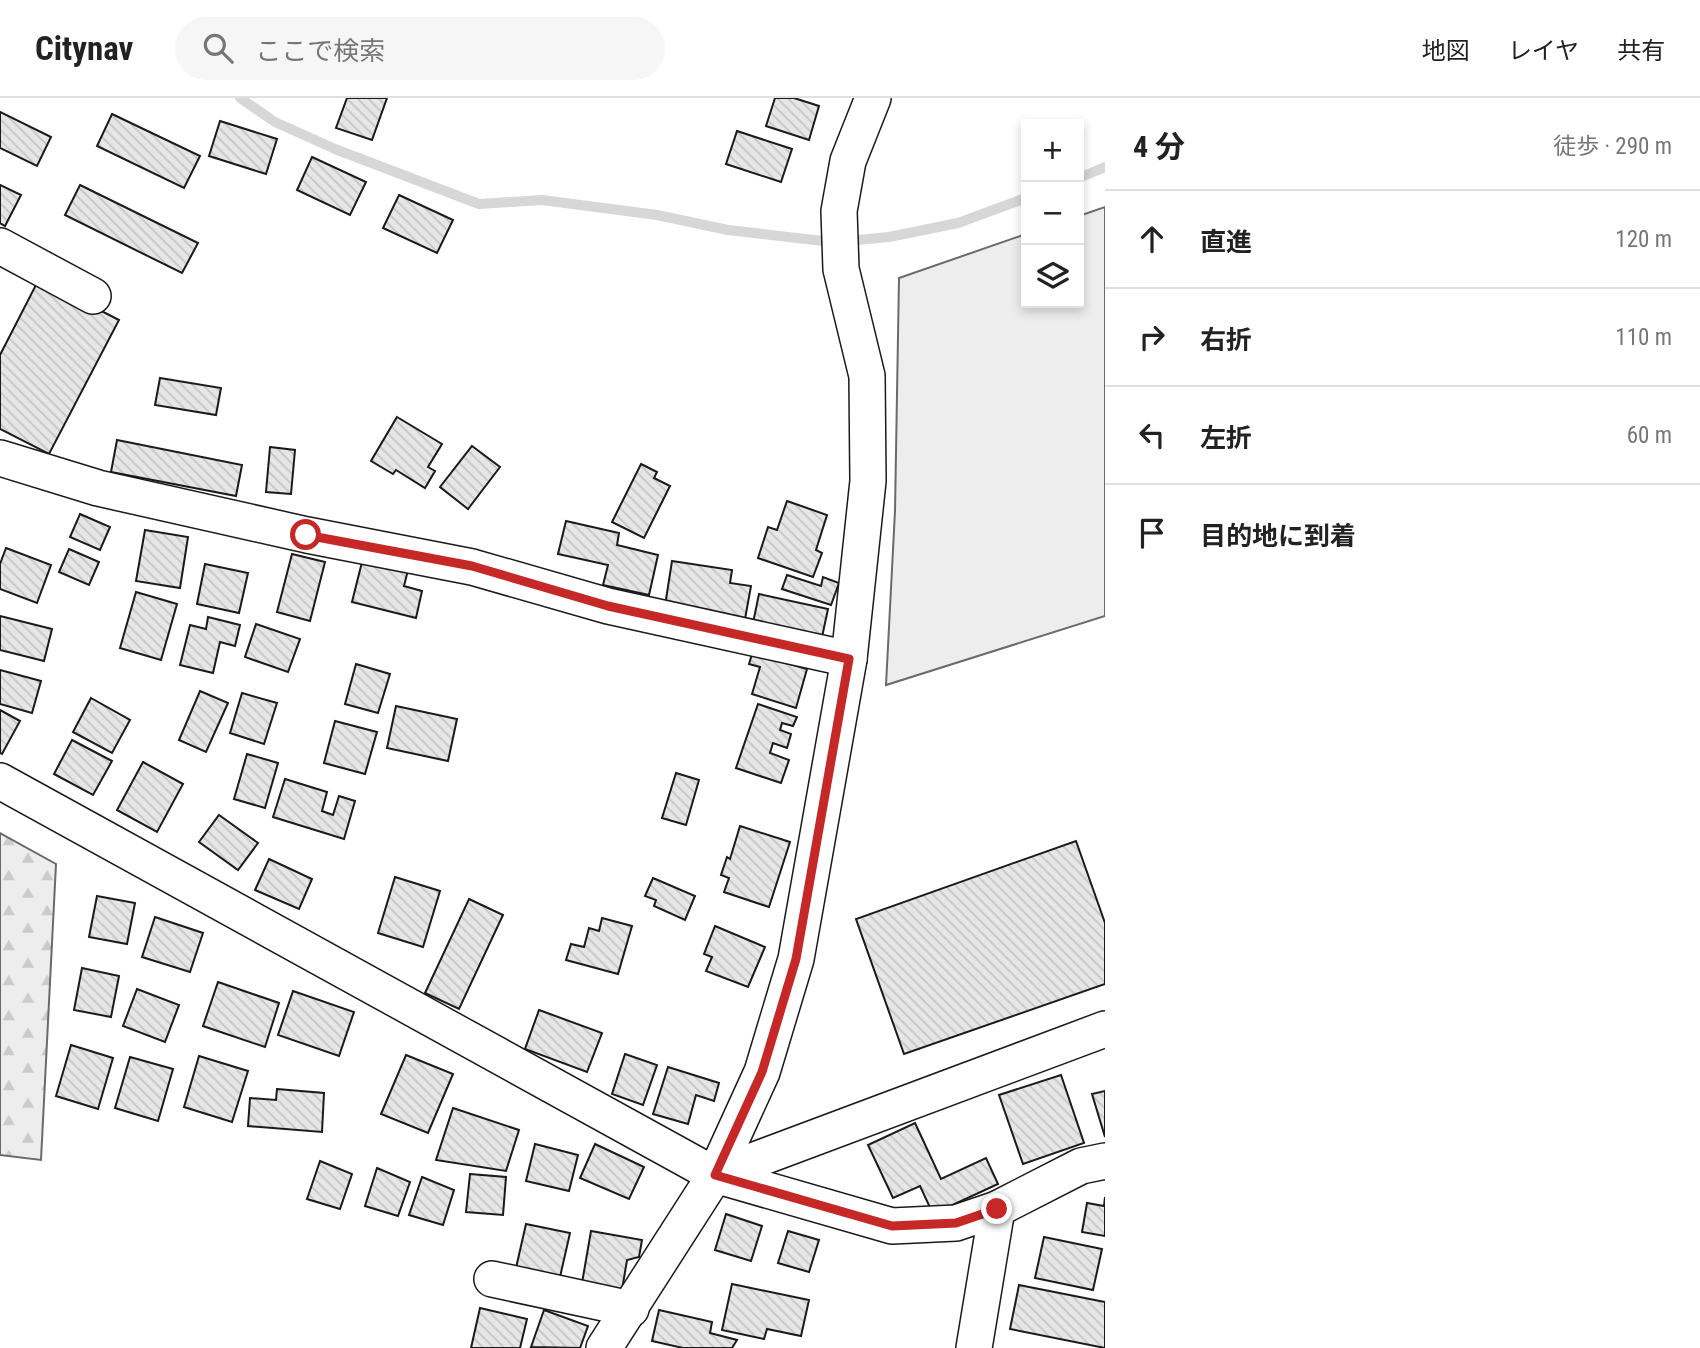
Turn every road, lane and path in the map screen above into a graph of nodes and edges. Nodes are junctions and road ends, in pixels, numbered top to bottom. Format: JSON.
{"nodes":[{"id":1,"x":873,"y":98,"type":"edge"},
{"id":2,"x":0,"y":246,"type":"edge"},
{"id":3,"x":93,"y":296,"type":"dead end"},
{"id":4,"x":0,"y":458,"type":"edge"},
{"id":5,"x":849,"y":659,"type":"junction"},
{"id":6,"x":0,"y":781,"type":"edge"},
{"id":7,"x":1105,"y":1029,"type":"edge"},
{"id":8,"x":1105,"y":1161,"type":"edge"},
{"id":9,"x":715,"y":1175,"type":"junction"},
{"id":10,"x":997,"y":1209,"type":"junction"},
{"id":11,"x":492,"y":1279,"type":"dead end"},
{"id":12,"x":631,"y":1309,"type":"junction"},
{"id":13,"x":604,"y":1348,"type":"edge"},
{"id":14,"x":974,"y":1348,"type":"edge"}],
"edges":[{"from":1,"to":5,"type":"street"},
{"from":2,"to":3,"type":"street"},
{"from":4,"to":5,"type":"street"},
{"from":5,"to":9,"type":"street"},
{"from":6,"to":9,"type":"street"},
{"from":7,"to":9,"type":"street"},
{"from":8,"to":10,"type":"street"},
{"from":9,"to":10,"type":"street"},
{"from":9,"to":12,"type":"street"},
{"from":10,"to":14,"type":"street"},
{"from":11,"to":12,"type":"street"},
{"from":12,"to":13,"type":"street"}]}
